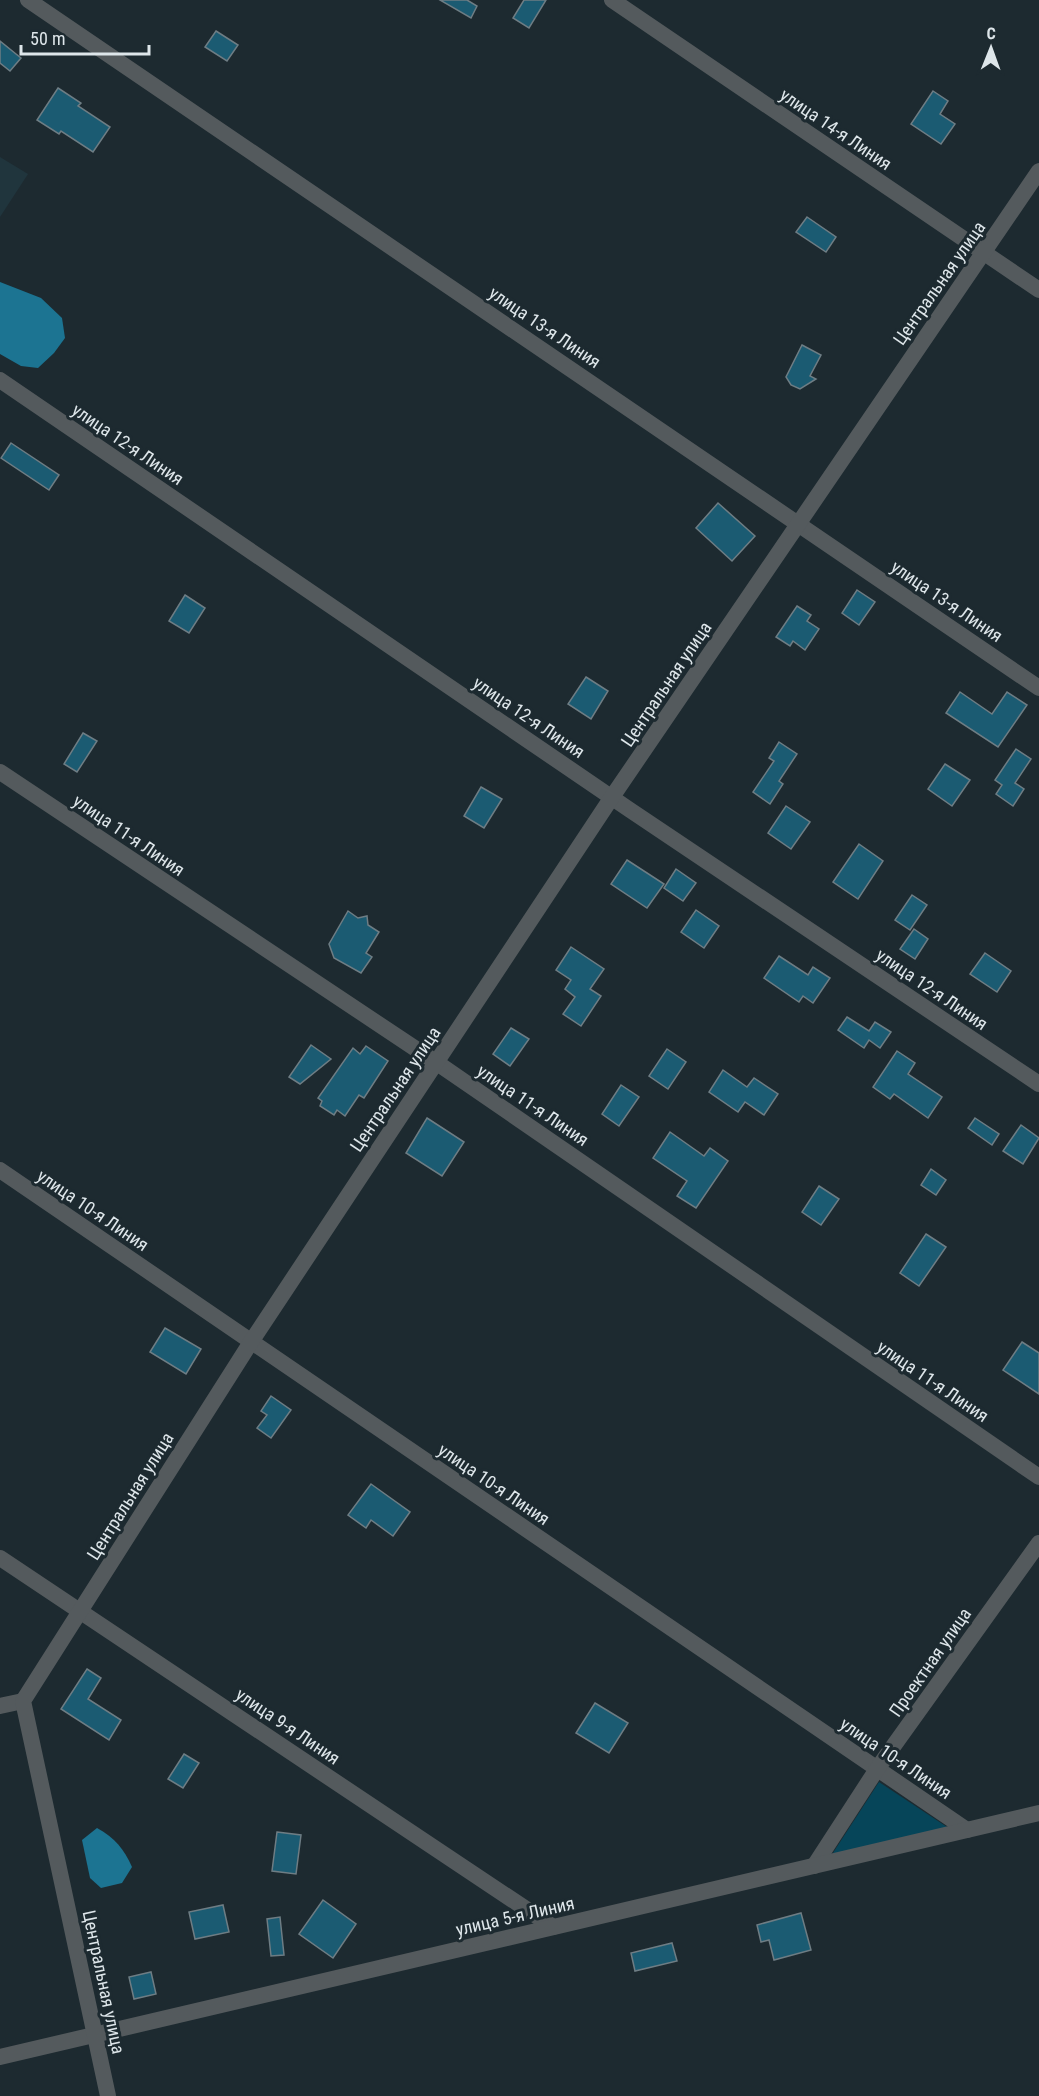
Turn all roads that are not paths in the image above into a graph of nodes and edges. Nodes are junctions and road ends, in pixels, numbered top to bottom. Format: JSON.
{"nodes":[{"id":1,"x":28,"y":0,"type":"edge"},
{"id":2,"x":612,"y":0,"type":"edge"},
{"id":3,"x":1039,"y":171,"type":"edge"},
{"id":4,"x":984,"y":253,"type":"junction"},
{"id":5,"x":1039,"y":290,"type":"edge"},
{"id":6,"x":0,"y":380,"type":"edge"},
{"id":7,"x":798,"y":522,"type":"junction"},
{"id":8,"x":1039,"y":688,"type":"edge"},
{"id":9,"x":0,"y":772,"type":"edge"},
{"id":10,"x":612,"y":797,"type":"junction"},
{"id":11,"x":436,"y":1063,"type":"junction"},
{"id":12,"x":1039,"y":1084,"type":"edge"},
{"id":13,"x":0,"y":1170,"type":"edge"},
{"id":14,"x":250,"y":1342,"type":"junction"},
{"id":15,"x":1039,"y":1477,"type":"edge"},
{"id":16,"x":1039,"y":1543,"type":"edge"},
{"id":17,"x":0,"y":1558,"type":"edge"},
{"id":18,"x":80,"y":1611,"type":"junction"},
{"id":19,"x":23,"y":1701,"type":"junction"},
{"id":20,"x":0,"y":1706,"type":"edge"},
{"id":21,"x":877,"y":1769,"type":"junction"},
{"id":22,"x":1039,"y":1813,"type":"edge"},
{"id":23,"x":967,"y":1830,"type":"junction"},
{"id":24,"x":814,"y":1866,"type":"junction"},
{"id":25,"x":553,"y":1928,"type":"junction"},
{"id":26,"x":95,"y":2035,"type":"junction"},
{"id":27,"x":0,"y":2057,"type":"edge"},
{"id":28,"x":108,"y":2096,"type":"edge"}],
"edges":[{"from":1,"to":7,"type":"street","name":"улица 13-я Линия"},
{"from":2,"to":4,"type":"street","name":"улица 14-я Линия"},
{"from":3,"to":4,"type":"street","name":"Центральная улица"},
{"from":4,"to":5,"type":"street","name":"улица 14-я Линия"},
{"from":4,"to":7,"type":"street","name":"Центральная улица"},
{"from":6,"to":10,"type":"street","name":"улица 12-я Линия"},
{"from":7,"to":8,"type":"street","name":"улица 13-я Линия"},
{"from":7,"to":10,"type":"street","name":"Центральная улица"},
{"from":9,"to":11,"type":"street","name":"улица 11-я Линия"},
{"from":10,"to":11,"type":"street","name":"Центральная улица"},
{"from":10,"to":12,"type":"street","name":"улица 12-я Линия"},
{"from":11,"to":14,"type":"street","name":"Центральная улица"},
{"from":11,"to":15,"type":"street","name":"улица 11-я Линия"},
{"from":13,"to":14,"type":"street","name":"улица 10-я Линия"},
{"from":14,"to":18,"type":"street","name":"Центральная улица"},
{"from":14,"to":21,"type":"street","name":"улица 10-я Линия"},
{"from":16,"to":21,"type":"street","name":"Проектная улица"},
{"from":17,"to":18,"type":"street","name":"улица 9-я Линия"},
{"from":18,"to":19,"type":"street","name":"Центральная улица"},
{"from":18,"to":25,"type":"street","name":"улица 9-я Линия"},
{"from":19,"to":20,"type":"street"},
{"from":19,"to":26,"type":"street","name":"Центральная улица"},
{"from":21,"to":23,"type":"street","name":"улица 10-я Линия"},
{"from":21,"to":24,"type":"street","name":"Проектная улица"},
{"from":22,"to":23,"type":"street","name":"улица 5-я Линия"},
{"from":23,"to":24,"type":"street","name":"улица 5-я Линия"},
{"from":24,"to":25,"type":"street","name":"улица 5-я Линия"},
{"from":25,"to":26,"type":"street","name":"улица 5-я Линия"},
{"from":26,"to":27,"type":"street","name":"улица 5-я Линия"},
{"from":26,"to":28,"type":"street","name":"Центральная улица"}]}
